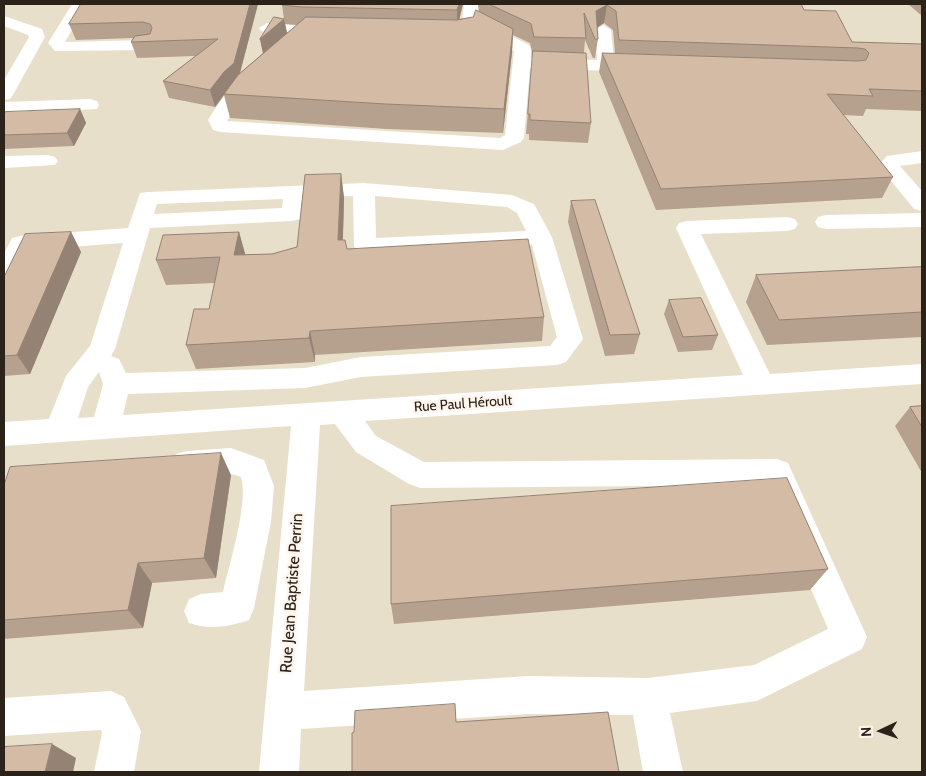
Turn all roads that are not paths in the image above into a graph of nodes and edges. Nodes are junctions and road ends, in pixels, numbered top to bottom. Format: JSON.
{"nodes":[{"id":1,"x":79,"y":4,"type":"edge"},
{"id":2,"x":469,"y":20,"type":"edge"},
{"id":3,"x":4,"y":21,"type":"edge"},
{"id":4,"x":267,"y":28,"type":"edge"},
{"id":5,"x":603,"y":30,"type":"dead end"},
{"id":6,"x":343,"y":33,"type":"edge"},
{"id":7,"x":148,"y":45,"type":"edge"},
{"id":8,"x":22,"y":60,"type":"junction"},
{"id":9,"x":4,"y":61,"type":"edge"},
{"id":10,"x":522,"y":63,"type":"junction"},
{"id":11,"x":606,"y":66,"type":"junction"},
{"id":12,"x":655,"y":68,"type":"edge"},
{"id":13,"x":264,"y":69,"type":"edge"},
{"id":14,"x":5,"y":100,"type":"edge"},
{"id":15,"x":90,"y":105,"type":"dead end"},
{"id":16,"x":922,"y":157,"type":"edge"},
{"id":17,"x":48,"y":161,"type":"dead end"},
{"id":18,"x":4,"y":162,"type":"edge"},
{"id":19,"x":364,"y":189,"type":"junction"},
{"id":20,"x":918,"y":194,"type":"edge"},
{"id":21,"x":922,"y":220,"type":"edge"},
{"id":22,"x":826,"y":222,"type":"dead end"},
{"id":23,"x":787,"y":224,"type":"dead end"},
{"id":24,"x":138,"y":229,"type":"junction"},
{"id":25,"x":540,"y":237,"type":"junction"},
{"id":26,"x":12,"y":243,"type":"edge"},
{"id":27,"x":4,"y":280,"type":"edge"},
{"id":28,"x":102,"y":349,"type":"junction"},
{"id":29,"x":922,"y":374,"type":"edge"},
{"id":30,"x":117,"y":384,"type":"junction"},
{"id":31,"x":760,"y":384,"type":"junction"},
{"id":32,"x":342,"y":412,"type":"junction"},
{"id":33,"x":306,"y":414,"type":"junction"},
{"id":34,"x":105,"y":428,"type":"junction"},
{"id":35,"x":59,"y":431,"type":"junction"},
{"id":36,"x":5,"y":436,"type":"edge"},
{"id":37,"x":162,"y":465,"type":"edge"},
{"id":38,"x":201,"y":611,"type":"dead end"},
{"id":39,"x":648,"y":698,"type":"junction"},
{"id":40,"x":284,"y":711,"type":"junction"},
{"id":41,"x":4,"y":717,"type":"edge"},
{"id":42,"x":114,"y":772,"type":"edge"},
{"id":43,"x":279,"y":772,"type":"edge"},
{"id":44,"x":663,"y":772,"type":"edge"}],
"edges":[{"from":1,"to":7,"type":"street"},
{"from":2,"to":10,"type":"street"},
{"from":3,"to":8,"type":"street"},
{"from":4,"to":6,"type":"street"},
{"from":5,"to":11,"type":"street"},
{"from":8,"to":9,"type":"street"},
{"from":8,"to":14,"type":"street"},
{"from":10,"to":11,"type":"street"},
{"from":10,"to":13,"type":"street"},
{"from":11,"to":12,"type":"street"},
{"from":14,"to":15,"type":"street"},
{"from":16,"to":20,"type":"street"},
{"from":17,"to":18,"type":"street"},
{"from":19,"to":24,"type":"street"},
{"from":19,"to":25,"type":"street"},
{"from":19,"to":25,"type":"street"},
{"from":21,"to":22,"type":"street"},
{"from":23,"to":31,"type":"street"},
{"from":24,"to":26,"type":"street"},
{"from":24,"to":28,"type":"street"},
{"from":25,"to":30,"type":"street"},
{"from":26,"to":27,"type":"street"},
{"from":28,"to":30,"type":"street"},
{"from":28,"to":35,"type":"street"},
{"from":29,"to":31,"type":"street","name":"Rue Paul Héroult"},
{"from":30,"to":34,"type":"street"},
{"from":31,"to":32,"type":"street","name":"Rue Paul Héroult"},
{"from":32,"to":33,"type":"street","name":"Rue Paul Héroult"},
{"from":32,"to":39,"type":"street"},
{"from":33,"to":34,"type":"street","name":"Rue Paul Héroult"},
{"from":33,"to":40,"type":"street","name":"Rue Jean Baptiste Perrin"},
{"from":34,"to":35,"type":"street","name":"Rue Paul Héroult"},
{"from":35,"to":36,"type":"street","name":"Rue Paul Héroult"},
{"from":37,"to":38,"type":"street"},
{"from":39,"to":40,"type":"street"},
{"from":39,"to":44,"type":"street"},
{"from":40,"to":43,"type":"street","name":"Rue Jean Baptiste Perrin"},
{"from":41,"to":42,"type":"street"}]}
